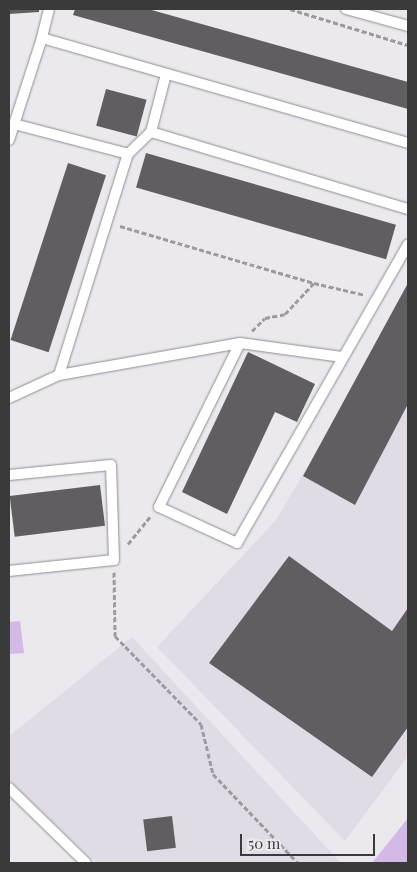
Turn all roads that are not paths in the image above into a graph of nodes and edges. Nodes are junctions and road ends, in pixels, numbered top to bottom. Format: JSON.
{"nodes":[{"id":1,"x":49,"y":9,"type":"edge"},
{"id":2,"x":346,"y":9,"type":"edge"},
{"id":3,"x":408,"y":26,"type":"edge"},
{"id":4,"x":42,"y":38,"type":"junction"},
{"id":5,"x":166,"y":74,"type":"junction"},
{"id":6,"x":14,"y":124,"type":"junction"},
{"id":7,"x":151,"y":132,"type":"junction"},
{"id":8,"x":9,"y":140,"type":"edge"},
{"id":9,"x":408,"y":143,"type":"edge"},
{"id":10,"x":128,"y":154,"type":"junction"},
{"id":11,"x":408,"y":209,"type":"edge"},
{"id":12,"x":408,"y":245,"type":"edge"},
{"id":13,"x":240,"y":343,"type":"junction"},
{"id":14,"x":342,"y":357,"type":"junction"},
{"id":15,"x":59,"y":375,"type":"junction"},
{"id":16,"x":9,"y":398,"type":"edge"},
{"id":17,"x":9,"y":475,"type":"edge"},
{"id":18,"x":9,"y":571,"type":"edge"},
{"id":19,"x":9,"y":788,"type":"edge"},
{"id":20,"x":86,"y":863,"type":"edge"}],
"edges":[{"from":1,"to":4,"type":"lane"},
{"from":2,"to":3,"type":"lane"},
{"from":4,"to":5,"type":"lane"},
{"from":4,"to":6,"type":"lane"},
{"from":5,"to":7,"type":"lane"},
{"from":5,"to":9,"type":"lane"},
{"from":6,"to":8,"type":"lane"},
{"from":6,"to":10,"type":"lane"},
{"from":7,"to":10,"type":"lane"},
{"from":7,"to":11,"type":"lane"},
{"from":10,"to":15,"type":"lane"},
{"from":12,"to":14,"type":"lane"},
{"from":13,"to":14,"type":"lane"},
{"from":13,"to":14,"type":"lane"},
{"from":13,"to":15,"type":"lane"},
{"from":15,"to":16,"type":"lane"},
{"from":17,"to":18,"type":"lane"},
{"from":19,"to":20,"type":"lane"}]}
